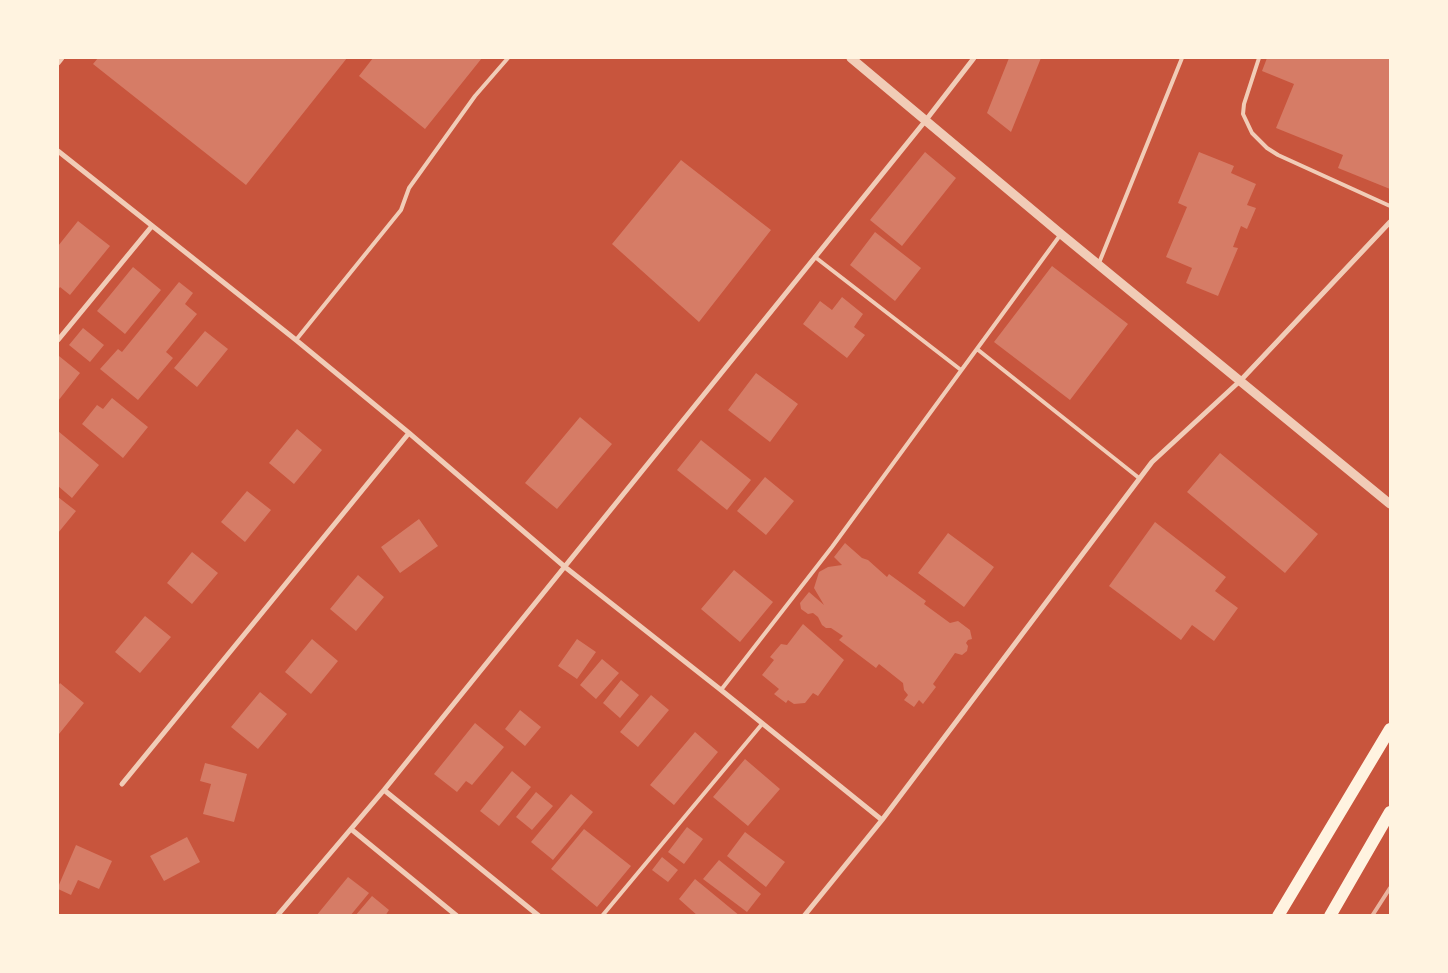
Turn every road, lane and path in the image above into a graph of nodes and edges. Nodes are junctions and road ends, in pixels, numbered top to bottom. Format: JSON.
{"nodes":[{"id":1,"x":62,"y":58,"type":"edge"},
{"id":2,"x":508,"y":58,"type":"edge"},
{"id":3,"x":851,"y":58,"type":"edge"},
{"id":4,"x":974,"y":58,"type":"edge"},
{"id":5,"x":1182,"y":58,"type":"edge"},
{"id":6,"x":1258,"y":58,"type":"edge"},
{"id":7,"x":58,"y":62,"type":"edge"},
{"id":8,"x":926,"y":120,"type":"junction"},
{"id":9,"x":58,"y":151,"type":"edge"},
{"id":10,"x":1390,"y":206,"type":"edge"},
{"id":11,"x":1390,"y":222,"type":"edge"},
{"id":12,"x":152,"y":226,"type":"junction"},
{"id":13,"x":1061,"y":234,"type":"junction"},
{"id":14,"x":815,"y":258,"type":"junction"},
{"id":15,"x":1098,"y":265,"type":"junction"},
{"id":16,"x":58,"y":340,"type":"edge"},
{"id":17,"x":296,"y":340,"type":"junction"},
{"id":18,"x":977,"y":349,"type":"junction"},
{"id":19,"x":961,"y":370,"type":"junction"},
{"id":20,"x":1241,"y":380,"type":"junction"},
{"id":21,"x":409,"y":434,"type":"junction"},
{"id":22,"x":1139,"y":478,"type":"junction"},
{"id":23,"x":1390,"y":504,"type":"edge"},
{"id":24,"x":565,"y":567,"type":"junction"},
{"id":25,"x":721,"y":690,"type":"junction"},
{"id":26,"x":762,"y":724,"type":"junction"},
{"id":27,"x":1390,"y":729,"type":"edge"},
{"id":28,"x":122,"y":784,"type":"dead end"},
{"id":29,"x":384,"y":790,"type":"junction"},
{"id":30,"x":1390,"y":812,"type":"edge"},
{"id":31,"x":882,"y":820,"type":"junction"},
{"id":32,"x":351,"y":829,"type":"junction"},
{"id":33,"x":277,"y":916,"type":"edge"},
{"id":34,"x":457,"y":916,"type":"edge"},
{"id":35,"x":539,"y":916,"type":"edge"},
{"id":36,"x":602,"y":916,"type":"edge"},
{"id":37,"x":804,"y":916,"type":"edge"},
{"id":38,"x":1278,"y":916,"type":"edge"},
{"id":39,"x":1330,"y":916,"type":"edge"}],
"edges":[{"from":1,"to":7,"type":"street"},
{"from":2,"to":17,"type":"lane"},
{"from":3,"to":8,"type":"street"},
{"from":4,"to":8,"type":"street"},
{"from":5,"to":15,"type":"lane"},
{"from":6,"to":10,"type":"lane"},
{"from":8,"to":13,"type":"street"},
{"from":8,"to":14,"type":"street"},
{"from":9,"to":12,"type":"street"},
{"from":11,"to":20,"type":"street"},
{"from":12,"to":16,"type":"street"},
{"from":12,"to":17,"type":"street"},
{"from":13,"to":15,"type":"street"},
{"from":13,"to":18,"type":"lane"},
{"from":14,"to":19,"type":"lane"},
{"from":14,"to":24,"type":"street"},
{"from":15,"to":20,"type":"street"},
{"from":17,"to":21,"type":"street"},
{"from":18,"to":19,"type":"lane"},
{"from":18,"to":22,"type":"lane"},
{"from":19,"to":25,"type":"lane"},
{"from":20,"to":22,"type":"street"},
{"from":20,"to":23,"type":"street"},
{"from":21,"to":24,"type":"street"},
{"from":21,"to":28,"type":"street"},
{"from":22,"to":31,"type":"street"},
{"from":24,"to":25,"type":"street"},
{"from":24,"to":29,"type":"street"},
{"from":25,"to":26,"type":"street"},
{"from":26,"to":31,"type":"street"},
{"from":26,"to":36,"type":"lane"},
{"from":27,"to":38,"type":"main road"},
{"from":29,"to":32,"type":"street"},
{"from":29,"to":35,"type":"street"},
{"from":30,"to":39,"type":"main road"},
{"from":31,"to":37,"type":"street"},
{"from":32,"to":33,"type":"street"},
{"from":32,"to":34,"type":"street"}]}
